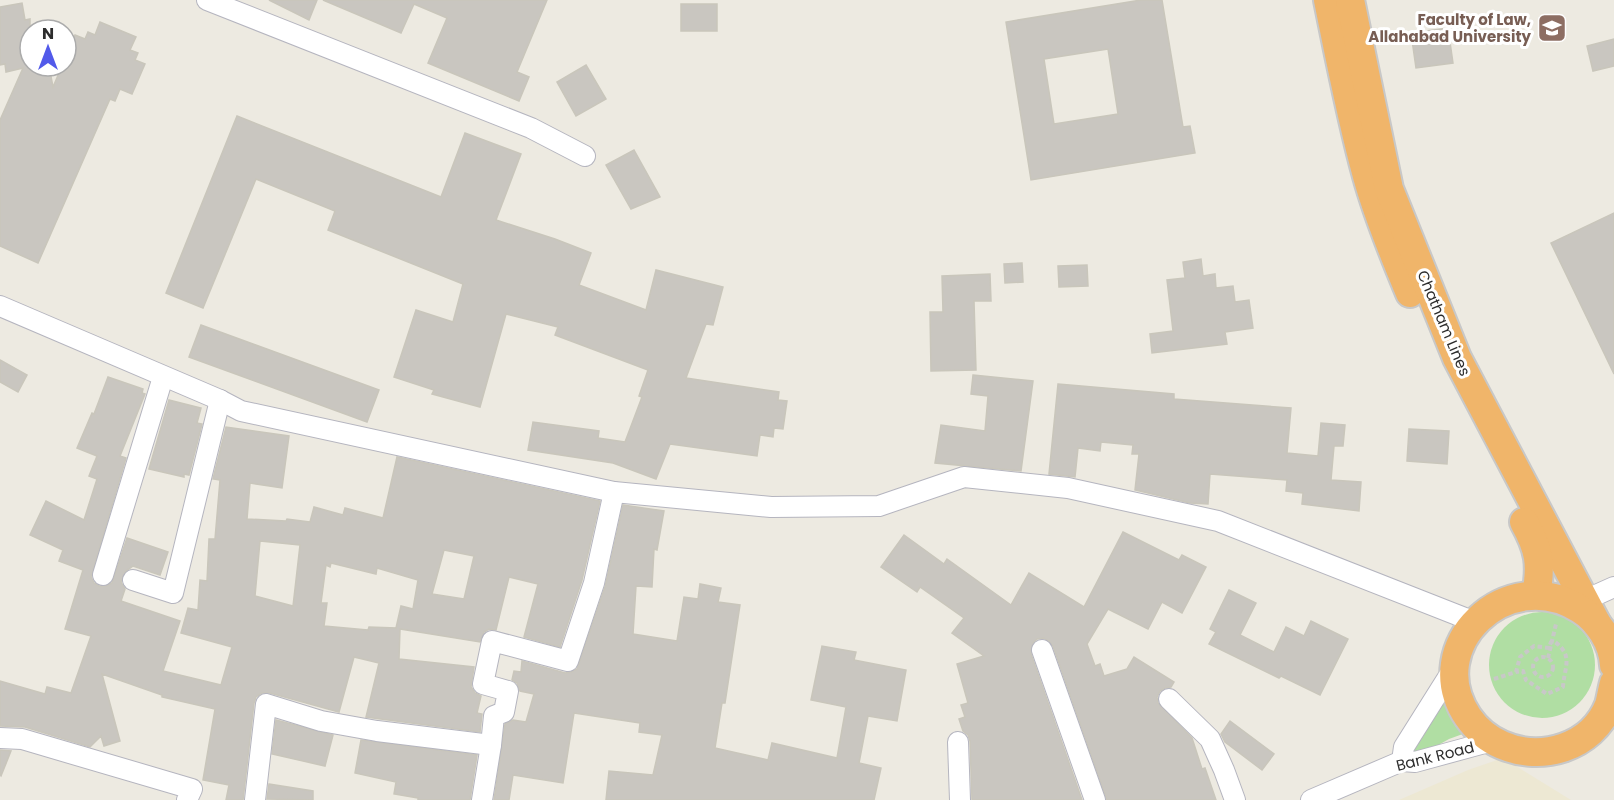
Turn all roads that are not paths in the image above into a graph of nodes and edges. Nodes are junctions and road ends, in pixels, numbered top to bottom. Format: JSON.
{"nodes":[{"id":1,"x":207,"y":0,"type":"edge"},
{"id":2,"x":1328,"y":0,"type":"edge"},
{"id":3,"x":1350,"y":0,"type":"edge"},
{"id":4,"x":585,"y":156,"type":"dead end"},
{"id":5,"x":0,"y":306,"type":"edge"},
{"id":6,"x":163,"y":377,"type":"junction"},
{"id":7,"x":220,"y":400,"type":"junction"},
{"id":8,"x":614,"y":492,"type":"junction"},
{"id":9,"x":103,"y":575,"type":"dead end"},
{"id":10,"x":133,"y":580,"type":"dead end"},
{"id":11,"x":1614,"y":587,"type":"edge"},
{"id":12,"x":1536,"y":595,"type":"junction"},
{"id":13,"x":1591,"y":612,"type":"junction"},
{"id":14,"x":1475,"y":622,"type":"junction"},
{"id":15,"x":1042,"y":650,"type":"dead end"},
{"id":16,"x":1614,"y":665,"type":"edge"},
{"id":17,"x":1455,"y":666,"type":"junction"},
{"id":18,"x":1614,"y":683,"type":"edge"},
{"id":19,"x":1169,"y":699,"type":"dead end"},
{"id":20,"x":0,"y":738,"type":"edge"},
{"id":21,"x":1492,"y":741,"type":"junction"},
{"id":22,"x":958,"y":742,"type":"dead end"},
{"id":23,"x":491,"y":745,"type":"junction"},
{"id":24,"x":1402,"y":761,"type":"junction"},
{"id":25,"x":187,"y":800,"type":"edge"},
{"id":26,"x":255,"y":800,"type":"edge"},
{"id":27,"x":482,"y":800,"type":"edge"},
{"id":28,"x":960,"y":800,"type":"edge"},
{"id":29,"x":1095,"y":800,"type":"edge"},
{"id":30,"x":1235,"y":800,"type":"edge"},
{"id":31,"x":1311,"y":800,"type":"edge"}],
"edges":[{"from":1,"to":4,"type":"street"},
{"from":2,"to":12,"type":"highway","name":"Chatham Lines"},
{"from":3,"to":13,"type":"highway","name":"Chatham Lines"},
{"from":5,"to":6,"type":"street"},
{"from":6,"to":7,"type":"street"},
{"from":6,"to":9,"type":"street"},
{"from":7,"to":8,"type":"street"},
{"from":7,"to":10,"type":"street"},
{"from":8,"to":14,"type":"street"},
{"from":8,"to":23,"type":"street"},
{"from":11,"to":13,"type":"street"},
{"from":12,"to":13,"type":"highway","name":"Chatham Lines"},
{"from":12,"to":14,"type":"highway","name":"Chatham Lines"},
{"from":13,"to":16,"type":"highway","name":"Chatham Lines"},
{"from":14,"to":17,"type":"highway","name":"Chatham Lines"},
{"from":15,"to":29,"type":"street"},
{"from":17,"to":21,"type":"highway","name":"Chatham Lines"},
{"from":17,"to":24,"type":"street"},
{"from":18,"to":21,"type":"highway","name":"Chatham Lines"},
{"from":19,"to":30,"type":"street"},
{"from":20,"to":25,"type":"street"},
{"from":21,"to":24,"type":"street","name":"Bank Road"},
{"from":22,"to":28,"type":"street"},
{"from":23,"to":26,"type":"street"},
{"from":23,"to":27,"type":"street"},
{"from":24,"to":31,"type":"street","name":"Bank Road"}]}
